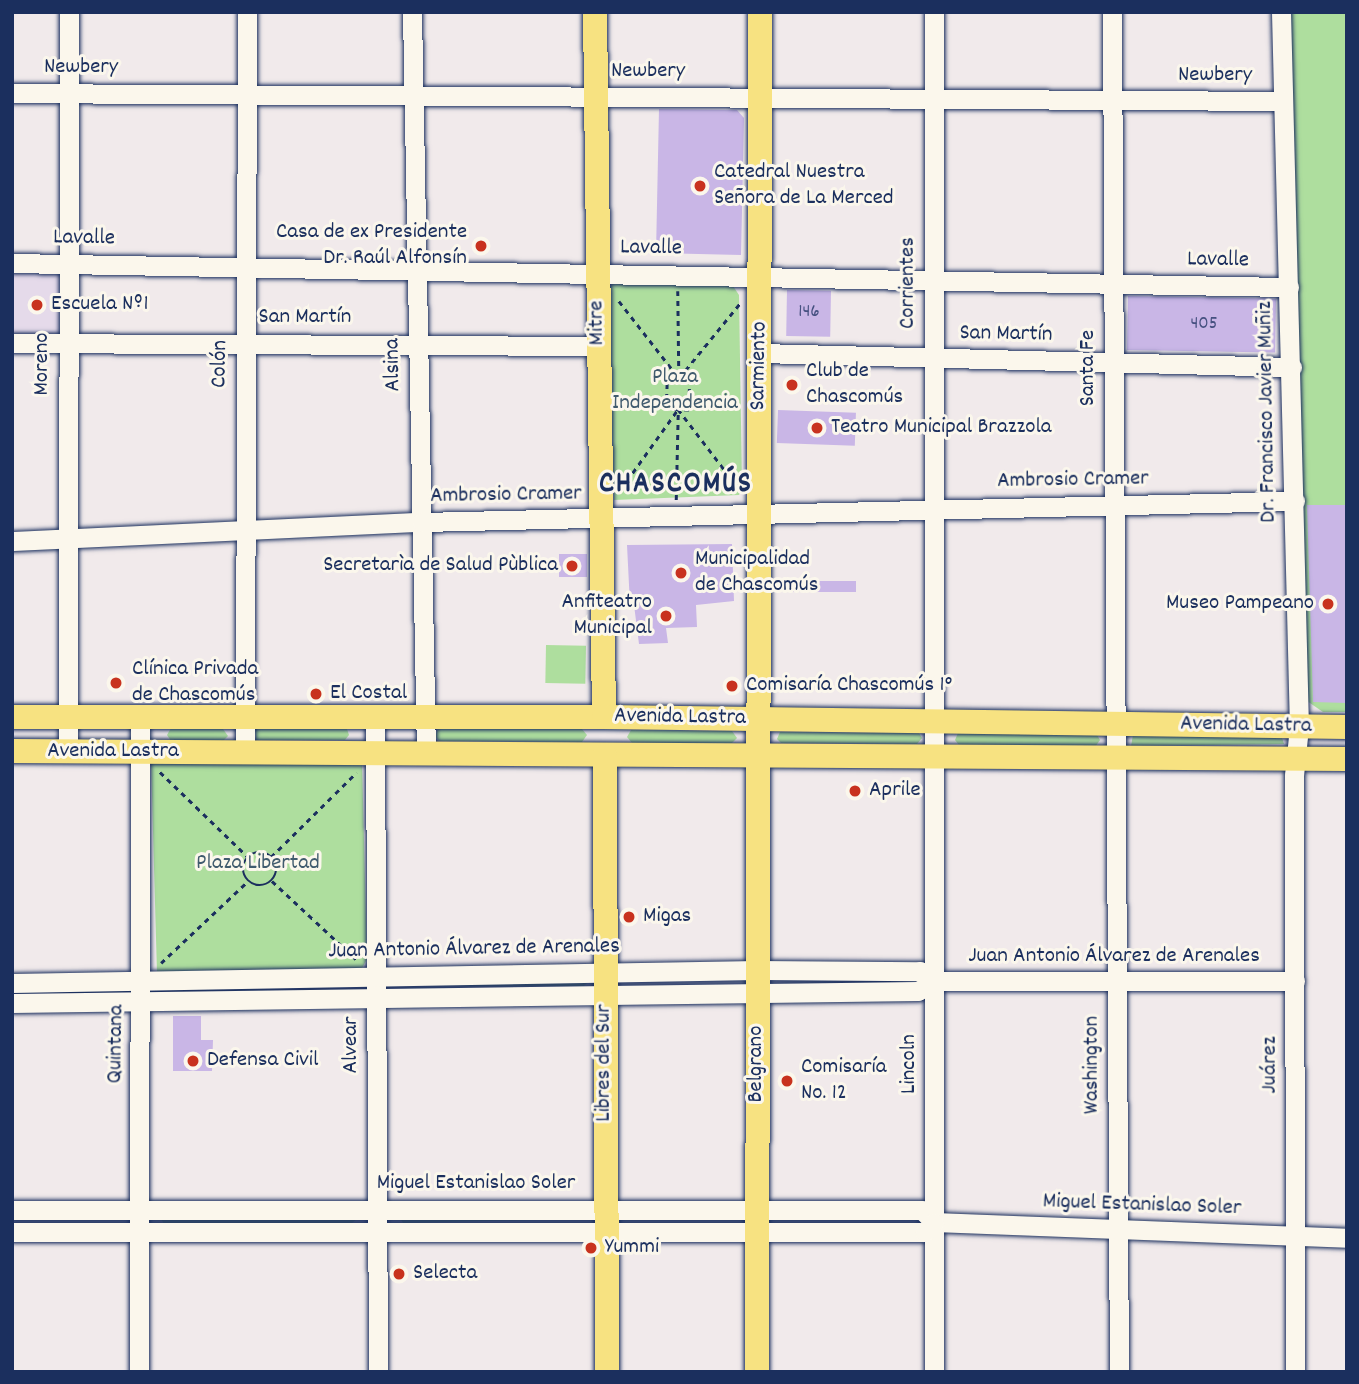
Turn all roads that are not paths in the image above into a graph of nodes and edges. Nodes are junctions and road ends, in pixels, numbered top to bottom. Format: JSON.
{"nodes":[{"id":1,"x":69,"y":12,"type":"edge"},
{"id":2,"x":247,"y":12,"type":"edge"},
{"id":3,"x":412,"y":12,"type":"edge"},
{"id":4,"x":594,"y":12,"type":"edge"},
{"id":5,"x":760,"y":12,"type":"edge"},
{"id":6,"x":934,"y":12,"type":"edge"},
{"id":7,"x":1112,"y":12,"type":"edge"},
{"id":8,"x":1281,"y":12,"type":"edge"},
{"id":9,"x":12,"y":93,"type":"edge"},
{"id":10,"x":68,"y":93,"type":"junction"},
{"id":11,"x":247,"y":93,"type":"junction"},
{"id":12,"x":412,"y":94,"type":"junction"},
{"id":13,"x":595,"y":96,"type":"junction"},
{"id":14,"x":761,"y":97,"type":"junction"},
{"id":15,"x":934,"y":98,"type":"junction"},
{"id":16,"x":1112,"y":99,"type":"junction"},
{"id":17,"x":1283,"y":101,"type":"junction"},
{"id":18,"x":12,"y":262,"type":"edge"},
{"id":19,"x":68,"y":264,"type":"junction"},
{"id":20,"x":247,"y":266,"type":"junction"},
{"id":21,"x":416,"y":270,"type":"junction"},
{"id":22,"x":597,"y":273,"type":"junction"},
{"id":23,"x":762,"y":276,"type":"junction"},
{"id":24,"x":934,"y":279,"type":"junction"},
{"id":25,"x":1113,"y":284,"type":"junction"},
{"id":26,"x":1289,"y":287,"type":"junction"},
{"id":27,"x":68,"y":342,"type":"junction"},
{"id":28,"x":246,"y":342,"type":"junction"},
{"id":29,"x":12,"y":343,"type":"edge"},
{"id":30,"x":418,"y":343,"type":"junction"},
{"id":31,"x":598,"y":346,"type":"junction"},
{"id":32,"x":761,"y":353,"type":"junction"},
{"id":33,"x":934,"y":358,"type":"junction"},
{"id":34,"x":1114,"y":362,"type":"junction"},
{"id":35,"x":1292,"y":367,"type":"junction"},
{"id":36,"x":1295,"y":500,"type":"junction"},
{"id":37,"x":1114,"y":505,"type":"junction"},
{"id":38,"x":934,"y":509,"type":"junction"},
{"id":39,"x":758,"y":514,"type":"junction"},
{"id":40,"x":599,"y":519,"type":"junction"},
{"id":41,"x":422,"y":522,"type":"junction"},
{"id":42,"x":244,"y":530,"type":"junction"},
{"id":43,"x":67,"y":539,"type":"junction"},
{"id":44,"x":12,"y":541,"type":"edge"},
{"id":45,"x":12,"y":717,"type":"edge"},
{"id":46,"x":68,"y":717,"type":"junction"},
{"id":47,"x":140,"y":717,"type":"junction"},
{"id":48,"x":244,"y":717,"type":"junction"},
{"id":49,"x":375,"y":717,"type":"junction"},
{"id":50,"x":426,"y":717,"type":"junction"},
{"id":51,"x":604,"y":717,"type":"junction"},
{"id":52,"x":757,"y":720,"type":"junction"},
{"id":53,"x":934,"y":722,"type":"junction"},
{"id":54,"x":1115,"y":724,"type":"junction"},
{"id":55,"x":1299,"y":727,"type":"junction"},
{"id":56,"x":1347,"y":727,"type":"edge"},
{"id":57,"x":12,"y":751,"type":"edge"},
{"id":58,"x":68,"y":752,"type":"junction"},
{"id":59,"x":140,"y":752,"type":"junction"},
{"id":60,"x":245,"y":753,"type":"junction"},
{"id":61,"x":376,"y":753,"type":"junction"},
{"id":62,"x":426,"y":754,"type":"junction"},
{"id":63,"x":605,"y":755,"type":"junction"},
{"id":64,"x":757,"y":756,"type":"junction"},
{"id":65,"x":934,"y":757,"type":"junction"},
{"id":66,"x":1116,"y":758,"type":"junction"},
{"id":67,"x":1296,"y":759,"type":"junction"},
{"id":68,"x":1347,"y":759,"type":"edge"},
{"id":69,"x":376,"y":977,"type":"junction"},
{"id":70,"x":604,"y":981,"type":"junction"},
{"id":71,"x":757,"y":981,"type":"junction"},
{"id":72,"x":934,"y":981,"type":"junction"},
{"id":73,"x":1117,"y":981,"type":"junction"},
{"id":74,"x":1295,"y":981,"type":"junction"},
{"id":75,"x":142,"y":982,"type":"junction"},
{"id":76,"x":12,"y":983,"type":"edge"},
{"id":77,"x":377,"y":998,"type":"junction"},
{"id":78,"x":142,"y":1002,"type":"junction"},
{"id":79,"x":12,"y":1003,"type":"edge"},
{"id":80,"x":139,"y":1208,"type":"junction"},
{"id":81,"x":378,"y":1209,"type":"junction"},
{"id":82,"x":12,"y":1210,"type":"edge"},
{"id":83,"x":606,"y":1219,"type":"junction"},
{"id":84,"x":757,"y":1221,"type":"junction"},
{"id":85,"x":934,"y":1222,"type":"junction"},
{"id":86,"x":139,"y":1230,"type":"junction"},
{"id":87,"x":378,"y":1230,"type":"junction"},
{"id":88,"x":1119,"y":1230,"type":"junction"},
{"id":89,"x":12,"y":1232,"type":"edge"},
{"id":90,"x":1296,"y":1238,"type":"junction"},
{"id":91,"x":1347,"y":1238,"type":"edge"},
{"id":92,"x":139,"y":1372,"type":"edge"},
{"id":93,"x":378,"y":1372,"type":"edge"},
{"id":94,"x":607,"y":1372,"type":"edge"},
{"id":95,"x":757,"y":1372,"type":"edge"},
{"id":96,"x":934,"y":1372,"type":"edge"},
{"id":97,"x":1119,"y":1372,"type":"edge"},
{"id":98,"x":1295,"y":1372,"type":"edge"}],
"edges":[{"from":1,"to":10,"type":"street","name":"Moreno"},
{"from":2,"to":11,"type":"street","name":"Colón"},
{"from":3,"to":12,"type":"street","name":"Alsina"},
{"from":4,"to":13,"type":"main road","name":"Mitre"},
{"from":5,"to":14,"type":"main road","name":"Sarmiento"},
{"from":6,"to":15,"type":"street","name":"Corrientes"},
{"from":7,"to":16,"type":"street","name":"Santa Fe"},
{"from":8,"to":17,"type":"street","name":"Dr. Francisco Javier Muñiz"},
{"from":9,"to":10,"type":"street","name":"Newbery"},
{"from":10,"to":11,"type":"street","name":"Newbery"},
{"from":10,"to":19,"type":"street","name":"Moreno"},
{"from":11,"to":12,"type":"street","name":"Newbery"},
{"from":11,"to":20,"type":"street","name":"Colón"},
{"from":12,"to":13,"type":"street","name":"Newbery"},
{"from":12,"to":21,"type":"street","name":"Alsina"},
{"from":13,"to":14,"type":"street","name":"Newbery"},
{"from":13,"to":22,"type":"main road","name":"Mitre"},
{"from":14,"to":15,"type":"street","name":"Newbery"},
{"from":14,"to":23,"type":"main road","name":"Sarmiento"},
{"from":15,"to":16,"type":"street","name":"Newbery"},
{"from":15,"to":24,"type":"street","name":"Corrientes"},
{"from":16,"to":17,"type":"street","name":"Newbery"},
{"from":16,"to":25,"type":"street","name":"Santa Fe"},
{"from":17,"to":26,"type":"street","name":"Dr. Francisco Javier Muñiz"},
{"from":18,"to":19,"type":"street","name":"Lavalle"},
{"from":19,"to":20,"type":"street","name":"Lavalle"},
{"from":19,"to":27,"type":"street","name":"Moreno"},
{"from":20,"to":21,"type":"street","name":"Lavalle"},
{"from":20,"to":28,"type":"street","name":"Colón"},
{"from":21,"to":22,"type":"street","name":"Lavalle"},
{"from":21,"to":30,"type":"street","name":"Alsina"},
{"from":22,"to":23,"type":"street","name":"Lavalle"},
{"from":22,"to":31,"type":"main road","name":"Mitre"},
{"from":23,"to":24,"type":"street","name":"Lavalle"},
{"from":23,"to":32,"type":"main road","name":"Sarmiento"},
{"from":24,"to":25,"type":"street","name":"Lavalle"},
{"from":24,"to":33,"type":"street","name":"Corrientes"},
{"from":25,"to":26,"type":"street","name":"Lavalle"},
{"from":25,"to":34,"type":"street","name":"Santa Fe"},
{"from":26,"to":35,"type":"street","name":"Dr. Francisco Javier Muñiz"},
{"from":27,"to":28,"type":"street","name":"San Martín"},
{"from":27,"to":29,"type":"street","name":"San Martín"},
{"from":27,"to":43,"type":"street","name":"Moreno"},
{"from":28,"to":30,"type":"street","name":"San Martín"},
{"from":28,"to":42,"type":"street","name":"Colón"},
{"from":30,"to":31,"type":"street","name":"San Martín"},
{"from":30,"to":41,"type":"street","name":"Alsina"},
{"from":31,"to":40,"type":"main road","name":"Mitre"},
{"from":32,"to":33,"type":"street","name":"San Martín"},
{"from":32,"to":39,"type":"main road","name":"Sarmiento"},
{"from":33,"to":34,"type":"street","name":"San Martín"},
{"from":33,"to":38,"type":"street","name":"Corrientes"},
{"from":34,"to":35,"type":"street","name":"San Martín"},
{"from":34,"to":37,"type":"street","name":"Santa Fe"},
{"from":35,"to":36,"type":"street","name":"Dr. Francisco Javier Muñiz"},
{"from":36,"to":37,"type":"street","name":"Ambrosio Cramer"},
{"from":36,"to":55,"type":"street","name":"Dr. Francisco Javier Muñiz"},
{"from":37,"to":38,"type":"street","name":"Ambrosio Cramer"},
{"from":37,"to":54,"type":"street","name":"Santa Fe"},
{"from":38,"to":39,"type":"street","name":"Ambrosio Cramer"},
{"from":38,"to":53,"type":"street","name":"Corrientes"},
{"from":39,"to":40,"type":"street","name":"Ambrosio Cramer"},
{"from":39,"to":52,"type":"main road","name":"Sarmiento"},
{"from":40,"to":41,"type":"street","name":"Ambrosio Cramer"},
{"from":40,"to":51,"type":"main road","name":"Mitre"},
{"from":41,"to":42,"type":"street","name":"Ambrosio Cramer"},
{"from":41,"to":50,"type":"street","name":"Alsina"},
{"from":42,"to":43,"type":"street","name":"Ambrosio Cramer"},
{"from":42,"to":48,"type":"street","name":"Colón"},
{"from":43,"to":44,"type":"street","name":"Ambrosio Cramer"},
{"from":43,"to":46,"type":"street","name":"Moreno"},
{"from":45,"to":46,"type":"main road","name":"Avenida Lastra"},
{"from":46,"to":47,"type":"main road","name":"Avenida Lastra"},
{"from":46,"to":58,"type":"street","name":"Moreno"},
{"from":47,"to":48,"type":"main road","name":"Avenida Lastra"},
{"from":47,"to":59,"type":"street","name":"Quintana"},
{"from":48,"to":49,"type":"main road","name":"Avenida Lastra"},
{"from":48,"to":60,"type":"street","name":"Colón"},
{"from":49,"to":50,"type":"main road","name":"Avenida Lastra"},
{"from":49,"to":61,"type":"street","name":"Alvear"},
{"from":50,"to":51,"type":"main road","name":"Avenida Lastra"},
{"from":50,"to":62,"type":"street","name":"Alsina"},
{"from":51,"to":52,"type":"main road","name":"Avenida Lastra"},
{"from":51,"to":63,"type":"main road"},
{"from":52,"to":53,"type":"main road","name":"Avenida Lastra"},
{"from":52,"to":64,"type":"main road","name":"Sarmiento"},
{"from":53,"to":54,"type":"main road","name":"Avenida Lastra"},
{"from":53,"to":65,"type":"street","name":"Corrientes"},
{"from":54,"to":55,"type":"main road","name":"Avenida Lastra"},
{"from":54,"to":66,"type":"street","name":"Santa Fe"},
{"from":55,"to":56,"type":"main road","name":"Avenida Lastra"},
{"from":55,"to":67,"type":"street","name":"Dr. Francisco Javier Muñiz"},
{"from":57,"to":58,"type":"main road","name":"Avenida Lastra"},
{"from":58,"to":59,"type":"main road","name":"Avenida Lastra"},
{"from":59,"to":60,"type":"main road","name":"Avenida Lastra"},
{"from":59,"to":75,"type":"street","name":"Quintana"},
{"from":60,"to":61,"type":"main road","name":"Avenida Lastra"},
{"from":61,"to":62,"type":"main road","name":"Avenida Lastra"},
{"from":61,"to":69,"type":"street","name":"Alvear"},
{"from":62,"to":63,"type":"main road","name":"Avenida Lastra"},
{"from":63,"to":64,"type":"main road","name":"Avenida Lastra"},
{"from":63,"to":70,"type":"main road","name":"Libres del Sur"},
{"from":64,"to":65,"type":"main road","name":"Avenida Lastra"},
{"from":64,"to":71,"type":"main road","name":"Belgrano"},
{"from":65,"to":66,"type":"main road","name":"Avenida Lastra"},
{"from":65,"to":72,"type":"street","name":"Lincoln"},
{"from":66,"to":67,"type":"main road","name":"Avenida Lastra"},
{"from":66,"to":73,"type":"street","name":"Washington"},
{"from":67,"to":68,"type":"main road","name":"Avenida Lastra"},
{"from":67,"to":74,"type":"street","name":"Juárez"},
{"from":69,"to":70,"type":"street","name":"Juan Antonio Álvarez de Arenales"},
{"from":69,"to":75,"type":"street","name":"Juan Antonio Álvarez de Arenales"},
{"from":69,"to":77,"type":"street","name":"Alvear"},
{"from":70,"to":71,"type":"street","name":"Juan Antonio Álvarez de Arenales"},
{"from":70,"to":77,"type":"street","name":"Juan Antonio Álvarez de Arenales"},
{"from":70,"to":83,"type":"main road","name":"Libres del Sur"},
{"from":71,"to":72,"type":"street","name":"Juan Antonio Álvarez de Arenales"},
{"from":71,"to":84,"type":"main road","name":"Belgrano"},
{"from":72,"to":73,"type":"street","name":"Juan Antonio Álvarez de Arenales"},
{"from":72,"to":85,"type":"street","name":"Lincoln"},
{"from":73,"to":74,"type":"street","name":"Juan Antonio Álvarez de Arenales"},
{"from":73,"to":88,"type":"street","name":"Washington"},
{"from":74,"to":90,"type":"street","name":"Juárez"},
{"from":75,"to":76,"type":"street","name":"Juan Antonio Álvarez de Arenales"},
{"from":75,"to":78,"type":"street","name":"Quintana"},
{"from":77,"to":78,"type":"street","name":"Juan Antonio Álvarez de Arenales"},
{"from":77,"to":81,"type":"street","name":"Alvear"},
{"from":78,"to":79,"type":"street","name":"Juan Antonio Álvarez de Arenales"},
{"from":78,"to":80,"type":"street","name":"Quintana"},
{"from":80,"to":81,"type":"street","name":"Miguel Estanislao Soler"},
{"from":80,"to":82,"type":"street","name":"Miguel Estanislao Soler"},
{"from":80,"to":86,"type":"street","name":"Quintana"},
{"from":81,"to":83,"type":"street","name":"Miguel Estanislao Soler"},
{"from":81,"to":87,"type":"street","name":"Alvear"},
{"from":83,"to":84,"type":"street","name":"Miguel Estanislao Soler"},
{"from":83,"to":87,"type":"street","name":"Miguel Estanislao Soler"},
{"from":83,"to":94,"type":"main road","name":"Libres del Sur"},
{"from":84,"to":85,"type":"street","name":"Miguel Estanislao Soler"},
{"from":84,"to":95,"type":"main road","name":"Belgrano"},
{"from":85,"to":88,"type":"street","name":"Miguel Estanislao Soler"},
{"from":85,"to":96,"type":"street","name":"Lincoln"},
{"from":86,"to":87,"type":"street","name":"Miguel Estanislao Soler"},
{"from":86,"to":89,"type":"street","name":"Miguel Estanislao Soler"},
{"from":86,"to":92,"type":"street","name":"Quintana"},
{"from":87,"to":93,"type":"street","name":"Alvear"},
{"from":88,"to":90,"type":"street","name":"Miguel Estanislao Soler"},
{"from":88,"to":97,"type":"street","name":"Washington"},
{"from":90,"to":91,"type":"street","name":"Miguel Estanislao Soler"},
{"from":90,"to":98,"type":"street","name":"Juárez"}]}
